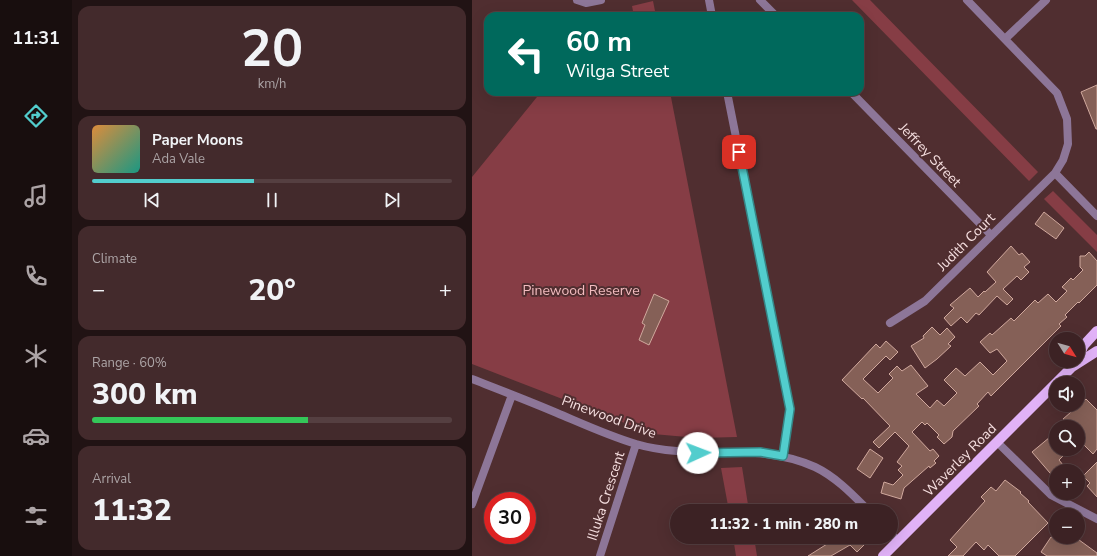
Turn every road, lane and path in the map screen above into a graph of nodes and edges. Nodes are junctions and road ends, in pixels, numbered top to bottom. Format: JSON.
{"nodes":[{"id":1,"x":577,"y":0,"type":"edge"},
{"id":2,"x":601,"y":0,"type":"edge"},
{"id":3,"x":709,"y":0,"type":"edge"},
{"id":4,"x":760,"y":0,"type":"edge"},
{"id":5,"x":967,"y":0,"type":"edge"},
{"id":6,"x":1046,"y":0,"type":"edge"},
{"id":7,"x":711,"y":12,"type":"edge"},
{"id":8,"x":772,"y":12,"type":"edge"},
{"id":9,"x":1005,"y":39,"type":"junction"},
{"id":10,"x":728,"y":96,"type":"edge"},
{"id":11,"x":855,"y":96,"type":"edge"},
{"id":12,"x":1055,"y":173,"type":"junction"},
{"id":13,"x":1097,"y":216,"type":"edge"},
{"id":14,"x":991,"y":235,"type":"junction"},
{"id":15,"x":890,"y":323,"type":"dead end"},
{"id":16,"x":1097,"y":331,"type":"edge"},
{"id":17,"x":1085,"y":344,"type":"edge"},
{"id":18,"x":1097,"y":351,"type":"edge"},
{"id":19,"x":1085,"y":358,"type":"edge"},
{"id":20,"x":1070,"y":368,"type":"edge"},
{"id":21,"x":1063,"y":376,"type":"edge"},
{"id":22,"x":472,"y":379,"type":"edge"},
{"id":23,"x":1049,"y":390,"type":"edge"},
{"id":24,"x":512,"y":395,"type":"junction"},
{"id":25,"x":997,"y":442,"type":"junction"},
{"id":26,"x":636,"y":444,"type":"junction"},
{"id":27,"x":783,"y":456,"type":"junction"},
{"id":28,"x":472,"y":504,"type":"edge"},
{"id":29,"x":862,"y":504,"type":"edge"},
{"id":30,"x":1097,"y":519,"type":"edge"},
{"id":31,"x":898,"y":534,"type":"edge"},
{"id":32,"x":890,"y":544,"type":"edge"},
{"id":33,"x":600,"y":556,"type":"edge"},
{"id":34,"x":883,"y":556,"type":"edge"}],
"edges":[{"from":1,"to":2,"type":"street"},
{"from":3,"to":7,"type":"street"},
{"from":4,"to":8,"type":"street"},
{"from":5,"to":9,"type":"street","name":"Judith Court"},
{"from":6,"to":9,"type":"street"},
{"from":9,"to":12,"type":"street","name":"Judith Court"},
{"from":10,"to":27,"type":"street"},
{"from":11,"to":14,"type":"street","name":"Jeffrey Street"},
{"from":12,"to":13,"type":"street"},
{"from":12,"to":14,"type":"street","name":"Judith Court"},
{"from":14,"to":15,"type":"street","name":"Judith Court"},
{"from":16,"to":17,"type":"main road"},
{"from":18,"to":19,"type":"main road","name":"Waverley Road"},
{"from":20,"to":21,"type":"main road","name":"Waverley Road"},
{"from":22,"to":24,"type":"street","name":"Pinewood Drive"},
{"from":23,"to":25,"type":"main road","name":"Waverley Road"},
{"from":24,"to":26,"type":"street","name":"Pinewood Drive"},
{"from":24,"to":28,"type":"street"},
{"from":25,"to":30,"type":"street"},
{"from":25,"to":31,"type":"main road","name":"Waverley Road"},
{"from":26,"to":27,"type":"street","name":"Pinewood Drive"},
{"from":26,"to":33,"type":"street","name":"Illuka Crescent"},
{"from":27,"to":29,"type":"street","name":"Pinewood Drive"},
{"from":32,"to":34,"type":"main road","name":"Waverley Road"}]}
